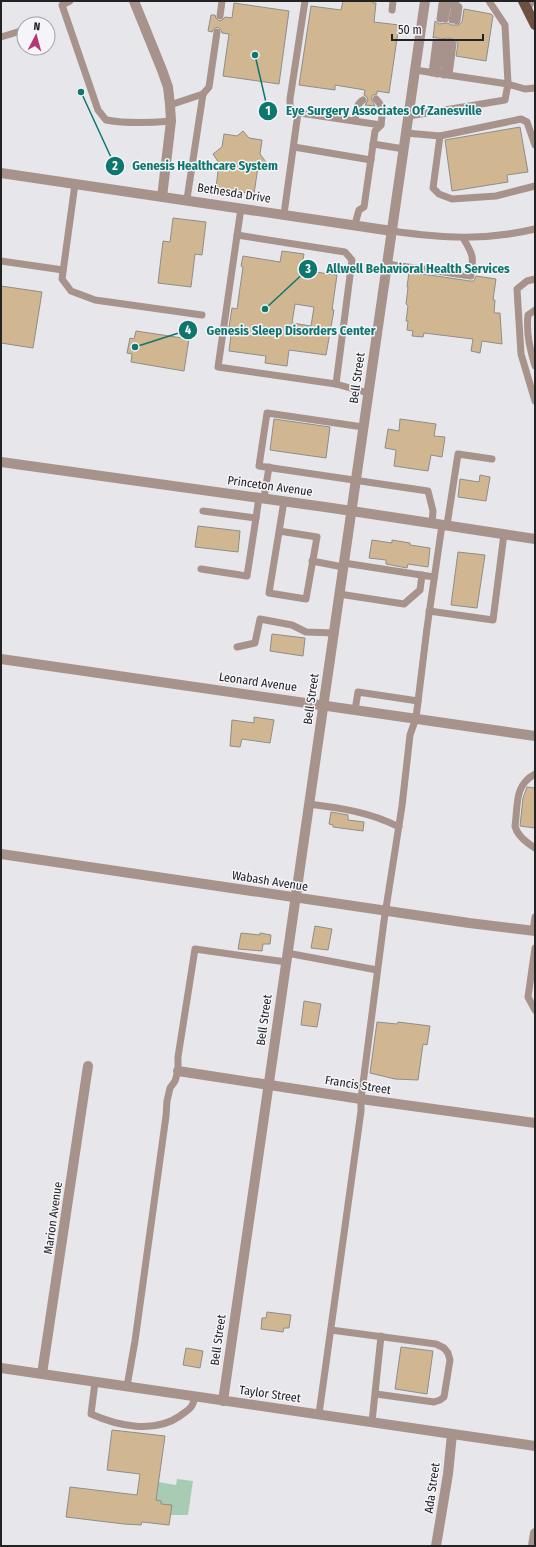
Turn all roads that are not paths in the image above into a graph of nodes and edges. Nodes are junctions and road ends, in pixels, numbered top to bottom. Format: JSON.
{"nodes":[{"id":1,"x":70,"y":1,"type":"edge"},
{"id":2,"x":134,"y":1,"type":"edge"},
{"id":3,"x":222,"y":1,"type":"edge"},
{"id":4,"x":305,"y":1,"type":"edge"},
{"id":5,"x":393,"y":1,"type":"edge"},
{"id":6,"x":425,"y":1,"type":"edge"},
{"id":7,"x":489,"y":1,"type":"edge"},
{"id":8,"x":453,"y":2,"type":"edge"},
{"id":9,"x":528,"y":4,"type":"edge"},
{"id":10,"x":392,"y":10,"type":"dead end"},
{"id":11,"x":220,"y":16,"type":"dead end"},
{"id":12,"x":535,"y":24,"type":"edge"},
{"id":13,"x":16,"y":32,"type":"edge"},
{"id":14,"x":217,"y":32,"type":"dead end"},
{"id":15,"x":1,"y":37,"type":"edge"},
{"id":16,"x":415,"y":70,"type":"junction"},
{"id":17,"x":441,"y":74,"type":"junction"},
{"id":18,"x":508,"y":84,"type":"junction"},
{"id":19,"x":535,"y":88,"type":"edge"},
{"id":20,"x":202,"y":94,"type":"junction"},
{"id":21,"x":376,"y":99,"type":"dead end"},
{"id":22,"x":363,"y":100,"type":"dead end"},
{"id":23,"x":170,"y":105,"type":"junction"},
{"id":24,"x":298,"y":113,"type":"junction"},
{"id":25,"x":409,"y":116,"type":"junction"},
{"id":26,"x":171,"y":121,"type":"junction"},
{"id":27,"x":355,"y":121,"type":"junction"},
{"id":28,"x":381,"y":125,"type":"junction"},
{"id":29,"x":406,"y":133,"type":"junction"},
{"id":30,"x":440,"y":136,"type":"junction"},
{"id":31,"x":373,"y":144,"type":"junction"},
{"id":32,"x":535,"y":145,"type":"edge"},
{"id":33,"x":294,"y":148,"type":"junction"},
{"id":34,"x":404,"y":149,"type":"junction"},
{"id":35,"x":371,"y":160,"type":"junction"},
{"id":36,"x":1,"y":173,"type":"edge"},
{"id":37,"x":75,"y":184,"type":"junction"},
{"id":38,"x":535,"y":186,"type":"edge"},
{"id":39,"x":162,"y":196,"type":"junction"},
{"id":40,"x":187,"y":199,"type":"junction"},
{"id":41,"x":241,"y":208,"type":"junction"},
{"id":42,"x":284,"y":214,"type":"junction"},
{"id":43,"x":355,"y":224,"type":"junction"},
{"id":44,"x":535,"y":229,"type":"edge"},
{"id":45,"x":392,"y":231,"type":"junction"},
{"id":46,"x":237,"y":235,"type":"junction"},
{"id":47,"x":463,"y":238,"type":"junction"},
{"id":48,"x":1,"y":261,"type":"edge"},
{"id":49,"x":387,"y":264,"type":"junction"},
{"id":50,"x":62,"y":270,"type":"junction"},
{"id":51,"x":535,"y":279,"type":"edge"},
{"id":52,"x":534,"y":309,"type":"edge"},
{"id":53,"x":202,"y":315,"type":"dead end"},
{"id":54,"x":535,"y":366,"type":"edge"},
{"id":55,"x":336,"y":384,"type":"junction"},
{"id":56,"x":368,"y":393,"type":"junction"},
{"id":57,"x":535,"y":401,"type":"edge"},
{"id":58,"x":363,"y":427,"type":"junction"},
{"id":59,"x":492,"y":459,"type":"dead end"},
{"id":60,"x":1,"y":462,"type":"edge"},
{"id":61,"x":269,"y":467,"type":"junction"},
{"id":62,"x":356,"y":480,"type":"junction"},
{"id":63,"x":261,"y":498,"type":"junction"},
{"id":64,"x":284,"y":501,"type":"junction"},
{"id":65,"x":351,"y":510,"type":"junction"},
{"id":66,"x":203,"y":511,"type":"dead end"},
{"id":67,"x":256,"y":518,"type":"junction"},
{"id":68,"x":440,"y":524,"type":"junction"},
{"id":69,"x":279,"y":531,"type":"junction"},
{"id":70,"x":504,"y":534,"type":"junction"},
{"id":71,"x":535,"y":539,"type":"edge"},
{"id":72,"x":312,"y":561,"type":"junction"},
{"id":73,"x":343,"y":565,"type":"junction"},
{"id":74,"x":201,"y":568,"type":"dead end"},
{"id":75,"x":422,"y":575,"type":"junction"},
{"id":76,"x":434,"y":577,"type":"junction"},
{"id":77,"x":339,"y":594,"type":"junction"},
{"id":78,"x":429,"y":611,"type":"junction"},
{"id":79,"x":334,"y":633,"type":"junction"},
{"id":80,"x":237,"y":647,"type":"dead end"},
{"id":81,"x":1,"y":659,"type":"edge"},
{"id":82,"x":418,"y":701,"type":"junction"},
{"id":83,"x":324,"y":705,"type":"junction"},
{"id":84,"x":355,"y":710,"type":"junction"},
{"id":85,"x":416,"y":718,"type":"junction"},
{"id":86,"x":535,"y":736,"type":"edge"},
{"id":87,"x":535,"y":774,"type":"edge"},
{"id":88,"x":309,"y":804,"type":"junction"},
{"id":89,"x":399,"y":826,"type":"junction"},
{"id":90,"x":535,"y":848,"type":"edge"},
{"id":91,"x":1,"y":854,"type":"edge"},
{"id":92,"x":295,"y":898,"type":"junction"},
{"id":93,"x":386,"y":910,"type":"junction"},
{"id":94,"x":535,"y":917,"type":"edge"},
{"id":95,"x":534,"y":930,"type":"edge"},
{"id":96,"x":535,"y":948,"type":"edge"},
{"id":97,"x":286,"y":958,"type":"junction"},
{"id":98,"x":377,"y":970,"type":"junction"},
{"id":99,"x":535,"y":1010,"type":"edge"},
{"id":100,"x":88,"y":1066,"type":"dead end"},
{"id":101,"x":178,"y":1071,"type":"junction"},
{"id":102,"x":268,"y":1084,"type":"junction"},
{"id":103,"x":361,"y":1099,"type":"junction"},
{"id":104,"x":535,"y":1123,"type":"edge"},
{"id":105,"x":331,"y":1330,"type":"junction"},
{"id":106,"x":381,"y":1336,"type":"junction"},
{"id":107,"x":1,"y":1368,"type":"edge"},
{"id":108,"x":42,"y":1374,"type":"junction"},
{"id":109,"x":96,"y":1382,"type":"junction"},
{"id":110,"x":127,"y":1386,"type":"junction"},
{"id":111,"x":376,"y":1394,"type":"junction"},
{"id":112,"x":195,"y":1397,"type":"junction"},
{"id":113,"x":223,"y":1401,"type":"junction"},
{"id":114,"x":318,"y":1414,"type":"junction"},
{"id":115,"x":372,"y":1422,"type":"junction"},
{"id":116,"x":452,"y":1434,"type":"junction"},
{"id":117,"x":535,"y":1446,"type":"edge"},
{"id":118,"x":535,"y":1533,"type":"edge"},
{"id":119,"x":436,"y":1546,"type":"edge"},
{"id":120,"x":533,"y":1546,"type":"edge"}],
"edges":[{"from":1,"to":26,"type":"lane"},
{"from":2,"to":23,"type":"street"},
{"from":3,"to":11,"type":"lane"},
{"from":4,"to":24,"type":"lane"},
{"from":5,"to":10,"type":"lane"},
{"from":6,"to":16,"type":"street","name":"Bell Street"},
{"from":7,"to":18,"type":"lane"},
{"from":8,"to":8,"type":"lane"},
{"from":9,"to":12,"type":"main road"},
{"from":13,"to":15,"type":"lane"},
{"from":14,"to":20,"type":"lane"},
{"from":16,"to":17,"type":"lane"},
{"from":16,"to":25,"type":"street","name":"Bell Street"},
{"from":17,"to":17,"type":"lane"},
{"from":17,"to":18,"type":"lane"},
{"from":18,"to":19,"type":"lane"},
{"from":18,"to":25,"type":"lane"},
{"from":20,"to":23,"type":"lane"},
{"from":20,"to":40,"type":"lane"},
{"from":21,"to":28,"type":"lane"},
{"from":22,"to":27,"type":"lane"},
{"from":23,"to":26,"type":"street"},
{"from":24,"to":27,"type":"lane"},
{"from":24,"to":33,"type":"lane"},
{"from":25,"to":29,"type":"street","name":"Bell Street"},
{"from":26,"to":39,"type":"street"},
{"from":27,"to":28,"type":"lane"},
{"from":28,"to":31,"type":"lane"},
{"from":29,"to":30,"type":"lane"},
{"from":29,"to":34,"type":"street","name":"Bell Street"},
{"from":30,"to":32,"type":"lane"},
{"from":30,"to":38,"type":"lane"},
{"from":31,"to":34,"type":"lane"},
{"from":31,"to":35,"type":"lane"},
{"from":33,"to":35,"type":"lane"},
{"from":33,"to":42,"type":"lane"},
{"from":34,"to":45,"type":"street","name":"Bell Street"},
{"from":35,"to":43,"type":"lane"},
{"from":36,"to":37,"type":"street","name":"Bethesda Drive"},
{"from":37,"to":39,"type":"street","name":"Bethesda Drive"},
{"from":37,"to":50,"type":"lane"},
{"from":39,"to":40,"type":"street","name":"Bethesda Drive"},
{"from":40,"to":41,"type":"street","name":"Bethesda Drive"},
{"from":41,"to":42,"type":"street","name":"Bethesda Drive"},
{"from":41,"to":46,"type":"lane"},
{"from":42,"to":43,"type":"street","name":"Bethesda Drive"},
{"from":43,"to":45,"type":"street","name":"Bethesda Drive"},
{"from":44,"to":47,"type":"lane"},
{"from":45,"to":47,"type":"lane"},
{"from":45,"to":49,"type":"street","name":"Bell Street"},
{"from":46,"to":55,"type":"lane"},
{"from":46,"to":55,"type":"lane"},
{"from":47,"to":49,"type":"lane"},
{"from":48,"to":50,"type":"lane"},
{"from":49,"to":56,"type":"street","name":"Bell Street"},
{"from":50,"to":53,"type":"lane"},
{"from":51,"to":57,"type":"lane"},
{"from":52,"to":54,"type":"lane"},
{"from":55,"to":56,"type":"lane"},
{"from":56,"to":58,"type":"street","name":"Bell Street"},
{"from":58,"to":61,"type":"lane"},
{"from":58,"to":62,"type":"street","name":"Bell Street"},
{"from":59,"to":68,"type":"lane"},
{"from":60,"to":63,"type":"street","name":"Princeton Avenue"},
{"from":61,"to":62,"type":"lane"},
{"from":61,"to":63,"type":"lane"},
{"from":62,"to":65,"type":"street","name":"Bell Street"},
{"from":62,"to":68,"type":"lane"},
{"from":63,"to":64,"type":"street","name":"Princeton Avenue"},
{"from":63,"to":67,"type":"lane"},
{"from":64,"to":65,"type":"street","name":"Princeton Avenue"},
{"from":64,"to":69,"type":"lane"},
{"from":65,"to":68,"type":"street","name":"Princeton Avenue"},
{"from":65,"to":73,"type":"street","name":"Bell Street"},
{"from":66,"to":67,"type":"lane"},
{"from":67,"to":74,"type":"lane"},
{"from":68,"to":70,"type":"street","name":"Princeton Avenue"},
{"from":68,"to":76,"type":"lane"},
{"from":69,"to":72,"type":"lane"},
{"from":69,"to":72,"type":"lane"},
{"from":70,"to":71,"type":"street","name":"Princeton Avenue"},
{"from":70,"to":78,"type":"lane"},
{"from":72,"to":73,"type":"lane"},
{"from":73,"to":75,"type":"lane"},
{"from":73,"to":77,"type":"street","name":"Bell Street"},
{"from":75,"to":76,"type":"lane"},
{"from":75,"to":77,"type":"lane"},
{"from":76,"to":78,"type":"lane"},
{"from":77,"to":79,"type":"street","name":"Bell Street"},
{"from":78,"to":82,"type":"lane"},
{"from":79,"to":80,"type":"lane"},
{"from":79,"to":83,"type":"street","name":"Bell Street"},
{"from":81,"to":83,"type":"street","name":"Leonard Avenue"},
{"from":82,"to":84,"type":"lane"},
{"from":82,"to":85,"type":"lane"},
{"from":83,"to":84,"type":"street","name":"Leonard Avenue"},
{"from":83,"to":88,"type":"street","name":"Bell Street"},
{"from":84,"to":85,"type":"street","name":"Leonard Avenue"},
{"from":85,"to":86,"type":"street","name":"Leonard Avenue"},
{"from":85,"to":89,"type":"lane"},
{"from":87,"to":90,"type":"lane"},
{"from":88,"to":89,"type":"lane"},
{"from":88,"to":92,"type":"street","name":"Bell Street"},
{"from":89,"to":93,"type":"lane"},
{"from":91,"to":92,"type":"street","name":"Wabash Avenue"},
{"from":92,"to":93,"type":"street","name":"Wabash Avenue"},
{"from":92,"to":97,"type":"street","name":"Bell Street"},
{"from":93,"to":95,"type":"street","name":"Wabash Avenue"},
{"from":93,"to":98,"type":"lane"},
{"from":94,"to":95,"type":"lane"},
{"from":96,"to":99,"type":"lane"},
{"from":97,"to":98,"type":"lane"},
{"from":97,"to":101,"type":"lane"},
{"from":97,"to":102,"type":"street","name":"Bell Street"},
{"from":98,"to":103,"type":"lane"},
{"from":100,"to":108,"type":"street","name":"Marion Avenue"},
{"from":101,"to":102,"type":"street","name":"Francis Street"},
{"from":101,"to":110,"type":"lane"},
{"from":102,"to":103,"type":"street","name":"Francis Street"},
{"from":102,"to":113,"type":"street","name":"Bell Street"},
{"from":103,"to":104,"type":"street","name":"Francis Street"},
{"from":103,"to":105,"type":"lane"},
{"from":105,"to":106,"type":"lane"},
{"from":105,"to":114,"type":"lane"},
{"from":106,"to":111,"type":"lane"},
{"from":106,"to":111,"type":"lane"},
{"from":107,"to":108,"type":"street","name":"Taylor Street"},
{"from":108,"to":109,"type":"street","name":"Taylor Street"},
{"from":109,"to":110,"type":"street","name":"Taylor Street"},
{"from":109,"to":112,"type":"lane"},
{"from":110,"to":112,"type":"street","name":"Taylor Street"},
{"from":111,"to":115,"type":"lane"},
{"from":112,"to":113,"type":"street","name":"Taylor Street"},
{"from":113,"to":114,"type":"street","name":"Taylor Street"},
{"from":114,"to":115,"type":"street","name":"Taylor Street"},
{"from":115,"to":116,"type":"street","name":"Taylor Street"},
{"from":116,"to":117,"type":"street","name":"Taylor Street"},
{"from":116,"to":119,"type":"street","name":"Ada Street"},
{"from":118,"to":120,"type":"street"}]}
